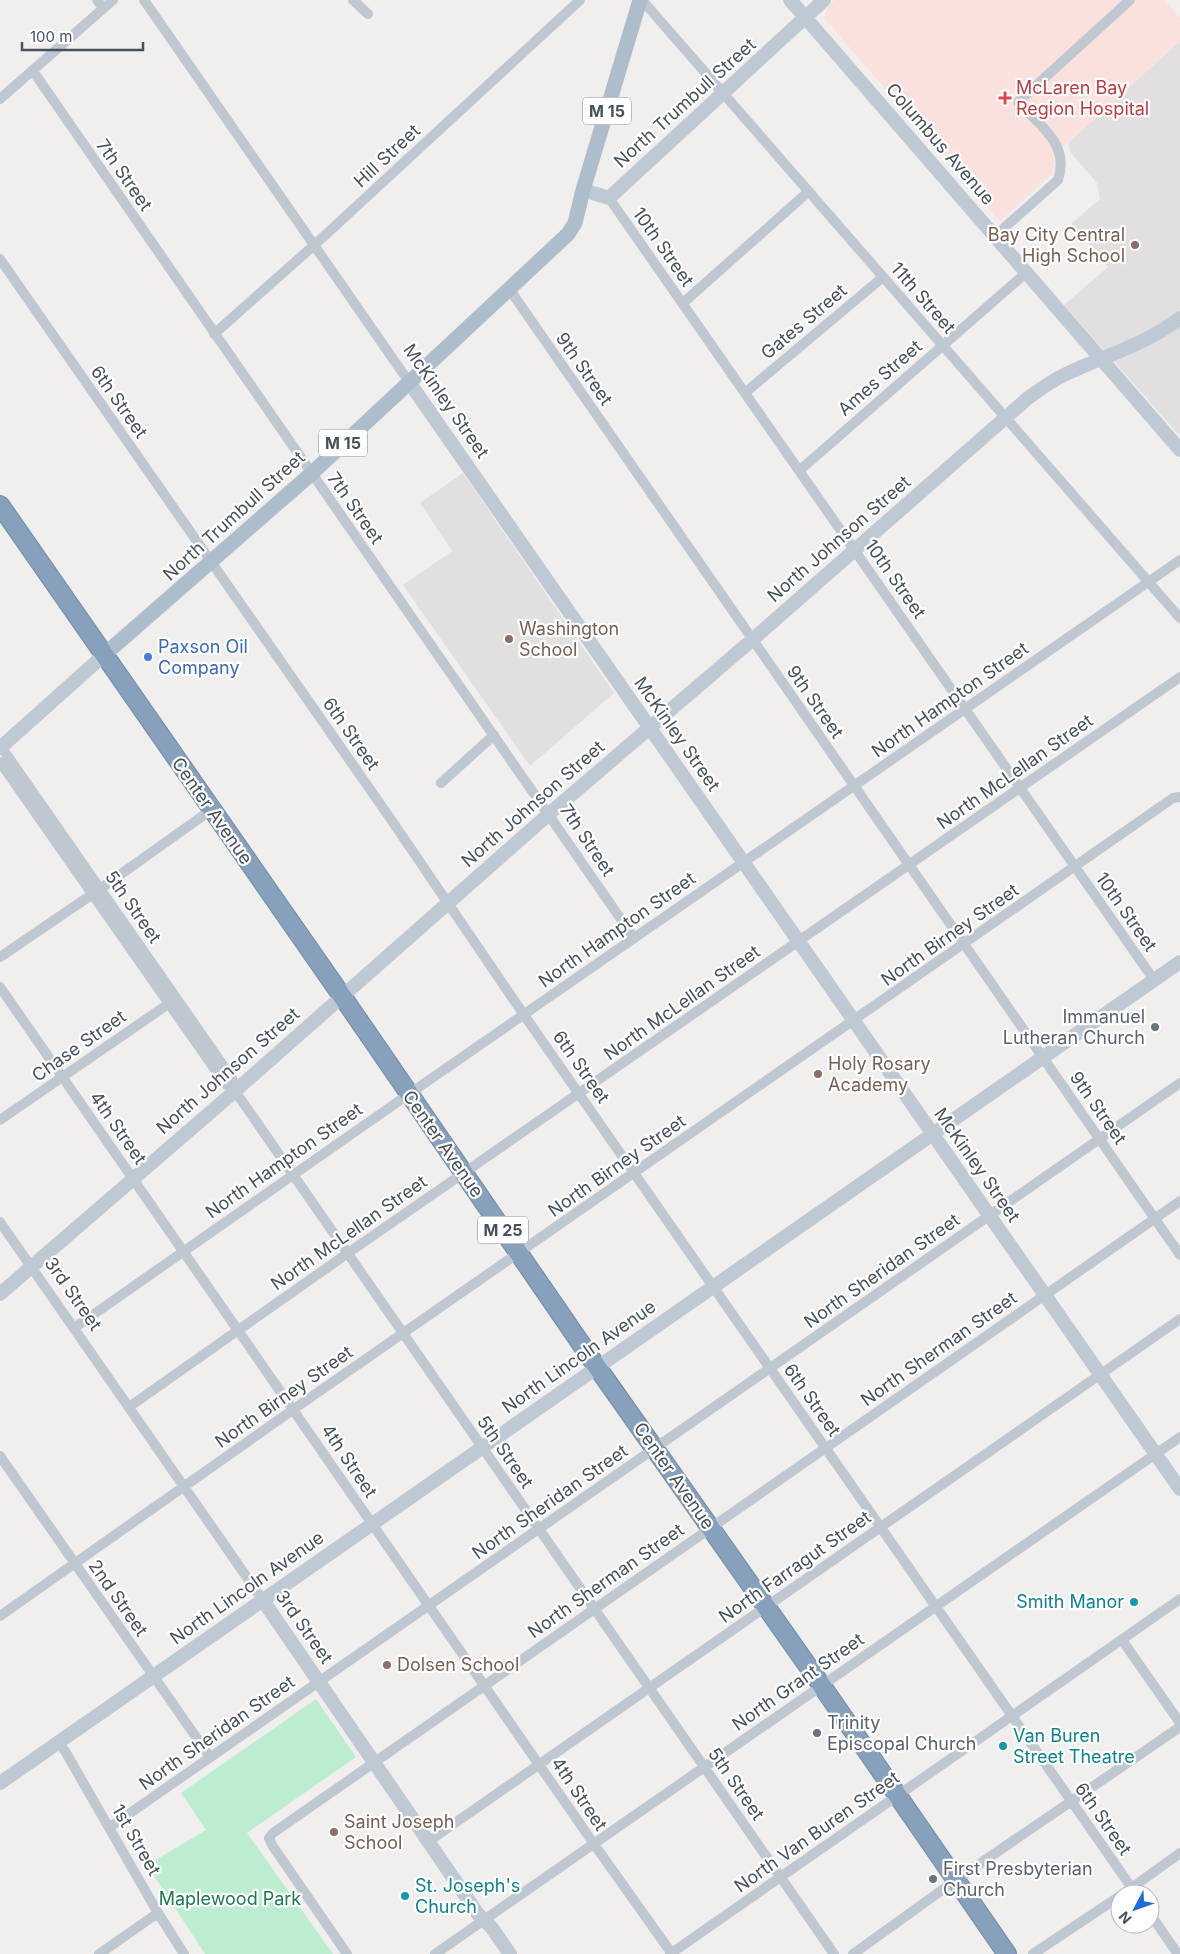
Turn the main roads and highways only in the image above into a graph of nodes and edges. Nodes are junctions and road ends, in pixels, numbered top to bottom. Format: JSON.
{"nodes":[{"id":1,"x":641,"y":0,"type":"edge"},
{"id":2,"x":0,"y":506,"type":"edge"},
{"id":3,"x":104,"y":655,"type":"junction"},
{"id":4,"x":1007,"y":1954,"type":"edge"}],
"edges":[{"from":1,"to":3,"type":"main road","name":"North Trumbull Street","number":"M 15"},
{"from":2,"to":3,"type":"highway","name":"Center Avenue","number":"M 25"},
{"from":3,"to":4,"type":"highway","name":"Center Avenue","number":"M 25"}]}
